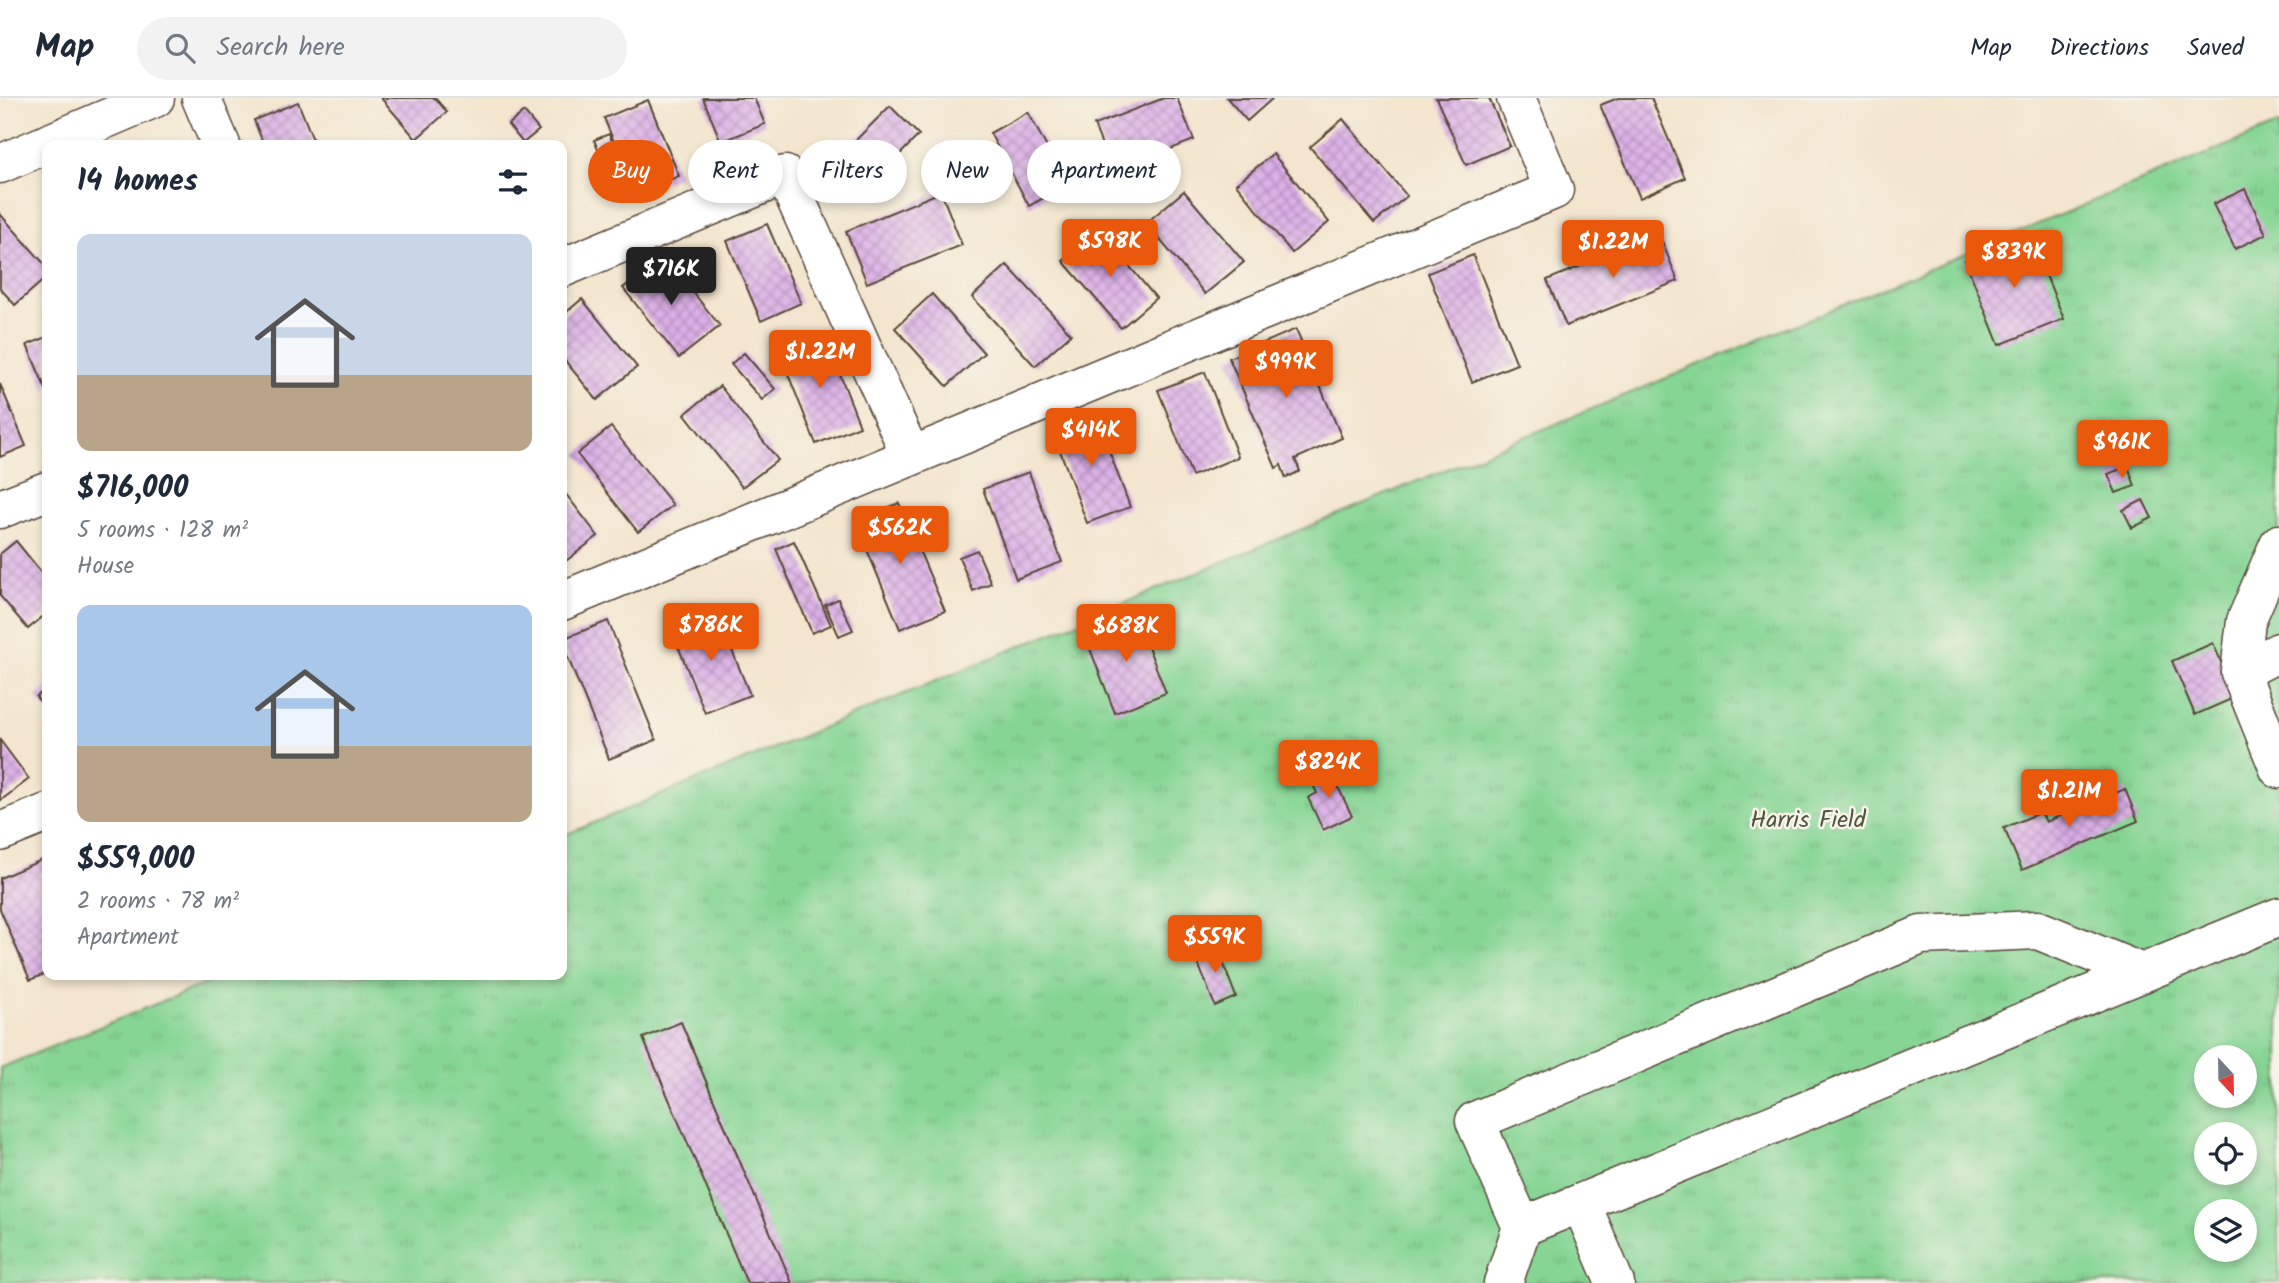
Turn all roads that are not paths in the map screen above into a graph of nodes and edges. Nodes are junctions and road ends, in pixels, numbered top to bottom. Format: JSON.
{"nodes":[{"id":1,"x":155,"y":98,"type":"edge"},
{"id":2,"x":201,"y":98,"type":"edge"},
{"id":3,"x":1516,"y":98,"type":"edge"},
{"id":4,"x":56,"y":140,"type":"edge"},
{"id":5,"x":219,"y":140,"type":"edge"},
{"id":6,"x":42,"y":146,"type":"edge"},
{"id":7,"x":0,"y":164,"type":"edge"},
{"id":8,"x":567,"y":266,"type":"edge"},
{"id":9,"x":910,"y":454,"type":"junction"},
{"id":10,"x":42,"y":493,"type":"edge"},
{"id":11,"x":0,"y":509,"type":"edge"},
{"id":12,"x":2279,"y":544,"type":"edge"},
{"id":13,"x":567,"y":599,"type":"edge"},
{"id":14,"x":2279,"y":652,"type":"edge"},
{"id":15,"x":2240,"y":672,"type":"junction"},
{"id":16,"x":2279,"y":769,"type":"edge"},
{"id":17,"x":42,"y":815,"type":"edge"},
{"id":18,"x":0,"y":832,"type":"edge"},
{"id":19,"x":2279,"y":917,"type":"edge"},
{"id":20,"x":2142,"y":973,"type":"junction"},
{"id":21,"x":1581,"y":1202,"type":"junction"},
{"id":22,"x":1522,"y":1227,"type":"junction"},
{"id":23,"x":1503,"y":1283,"type":"edge"},
{"id":24,"x":1615,"y":1283,"type":"edge"}],
"edges":[{"from":1,"to":4,"type":"street"},
{"from":2,"to":5,"type":"street"},
{"from":3,"to":9,"type":"street"},
{"from":6,"to":7,"type":"street"},
{"from":8,"to":9,"type":"street"},
{"from":9,"to":13,"type":"street"},
{"from":10,"to":11,"type":"street"},
{"from":12,"to":15,"type":"street"},
{"from":14,"to":15,"type":"street"},
{"from":15,"to":16,"type":"street"},
{"from":17,"to":18,"type":"street"},
{"from":19,"to":20,"type":"street"},
{"from":20,"to":21,"type":"street"},
{"from":20,"to":22,"type":"street"},
{"from":21,"to":22,"type":"street"},
{"from":21,"to":24,"type":"street"},
{"from":22,"to":23,"type":"street"}]}
